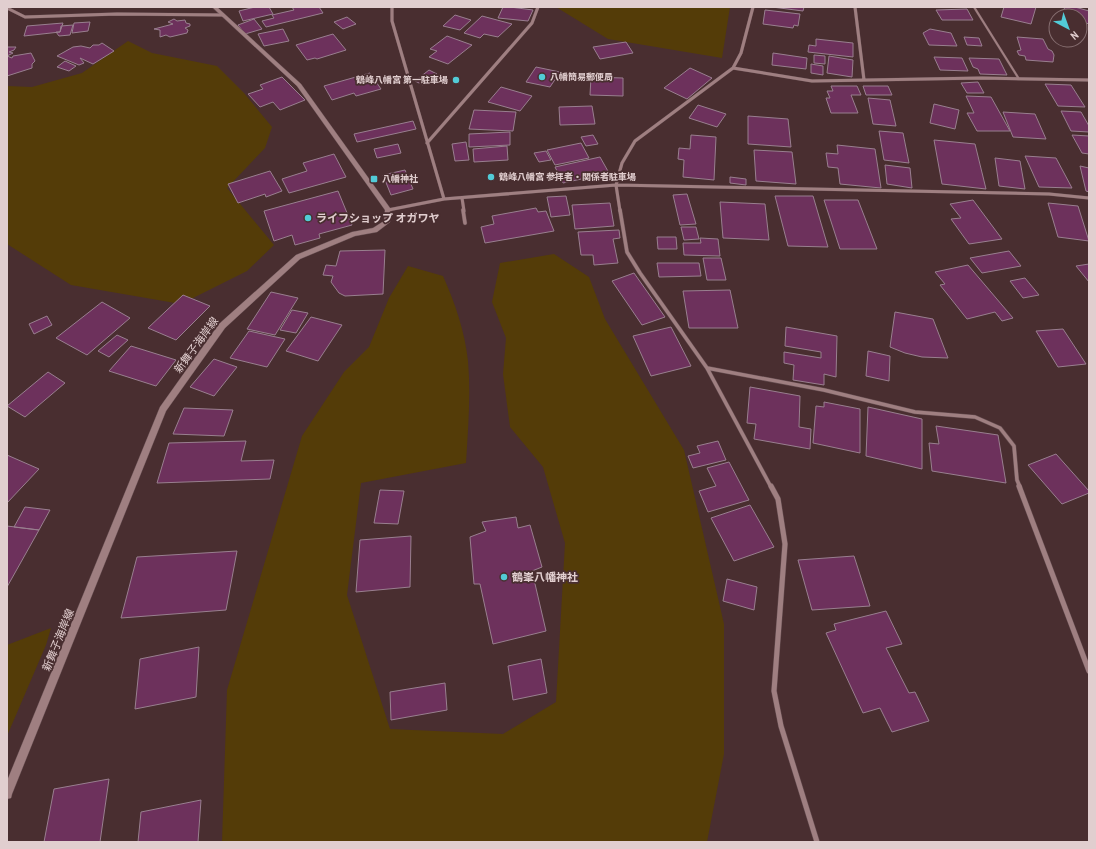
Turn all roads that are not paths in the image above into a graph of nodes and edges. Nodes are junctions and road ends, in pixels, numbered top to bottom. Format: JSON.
{"nodes":[{"id":1,"x":214,"y":7,"type":"edge"},
{"id":2,"x":392,"y":7,"type":"edge"},
{"id":3,"x":538,"y":7,"type":"edge"},
{"id":4,"x":753,"y":7,"type":"edge"},
{"id":5,"x":855,"y":7,"type":"edge"},
{"id":6,"x":974,"y":7,"type":"edge"},
{"id":7,"x":7,"y":8,"type":"edge"},
{"id":8,"x":223,"y":15,"type":"junction"},
{"id":9,"x":732,"y":68,"type":"junction"},
{"id":10,"x":1019,"y":79,"type":"junction"},
{"id":11,"x":864,"y":80,"type":"junction"},
{"id":12,"x":1089,"y":80,"type":"edge"},
{"id":13,"x":427,"y":143,"type":"junction"},
{"id":14,"x":616,"y":185,"type":"junction"},
{"id":15,"x":462,"y":198,"type":"junction"},
{"id":16,"x":1089,"y":198,"type":"edge"},
{"id":17,"x":444,"y":199,"type":"junction"},
{"id":18,"x":388,"y":210,"type":"junction"},
{"id":19,"x":464,"y":223,"type":"dead end"},
{"id":20,"x":707,"y":368,"type":"junction"},
{"id":21,"x":1089,"y":671,"type":"edge"},
{"id":22,"x":7,"y":794,"type":"edge"},
{"id":23,"x":817,"y":842,"type":"edge"}],
"edges":[{"from":1,"to":8,"type":"main road"},
{"from":2,"to":13,"type":"street"},
{"from":3,"to":13,"type":"street"},
{"from":4,"to":9,"type":"street"},
{"from":5,"to":11,"type":"street"},
{"from":6,"to":10,"type":"lane"},
{"from":7,"to":8,"type":"street"},
{"from":8,"to":18,"type":"main road"},
{"from":9,"to":11,"type":"street"},
{"from":9,"to":14,"type":"street"},
{"from":10,"to":11,"type":"street"},
{"from":10,"to":12,"type":"street"},
{"from":13,"to":17,"type":"street"},
{"from":14,"to":15,"type":"street"},
{"from":14,"to":16,"type":"street"},
{"from":14,"to":20,"type":"street"},
{"from":15,"to":17,"type":"street"},
{"from":15,"to":19,"type":"street"},
{"from":17,"to":18,"type":"street"},
{"from":18,"to":22,"type":"main road","name":"新舞子海岸線"},
{"from":20,"to":21,"type":"street"},
{"from":20,"to":23,"type":"street"}]}
